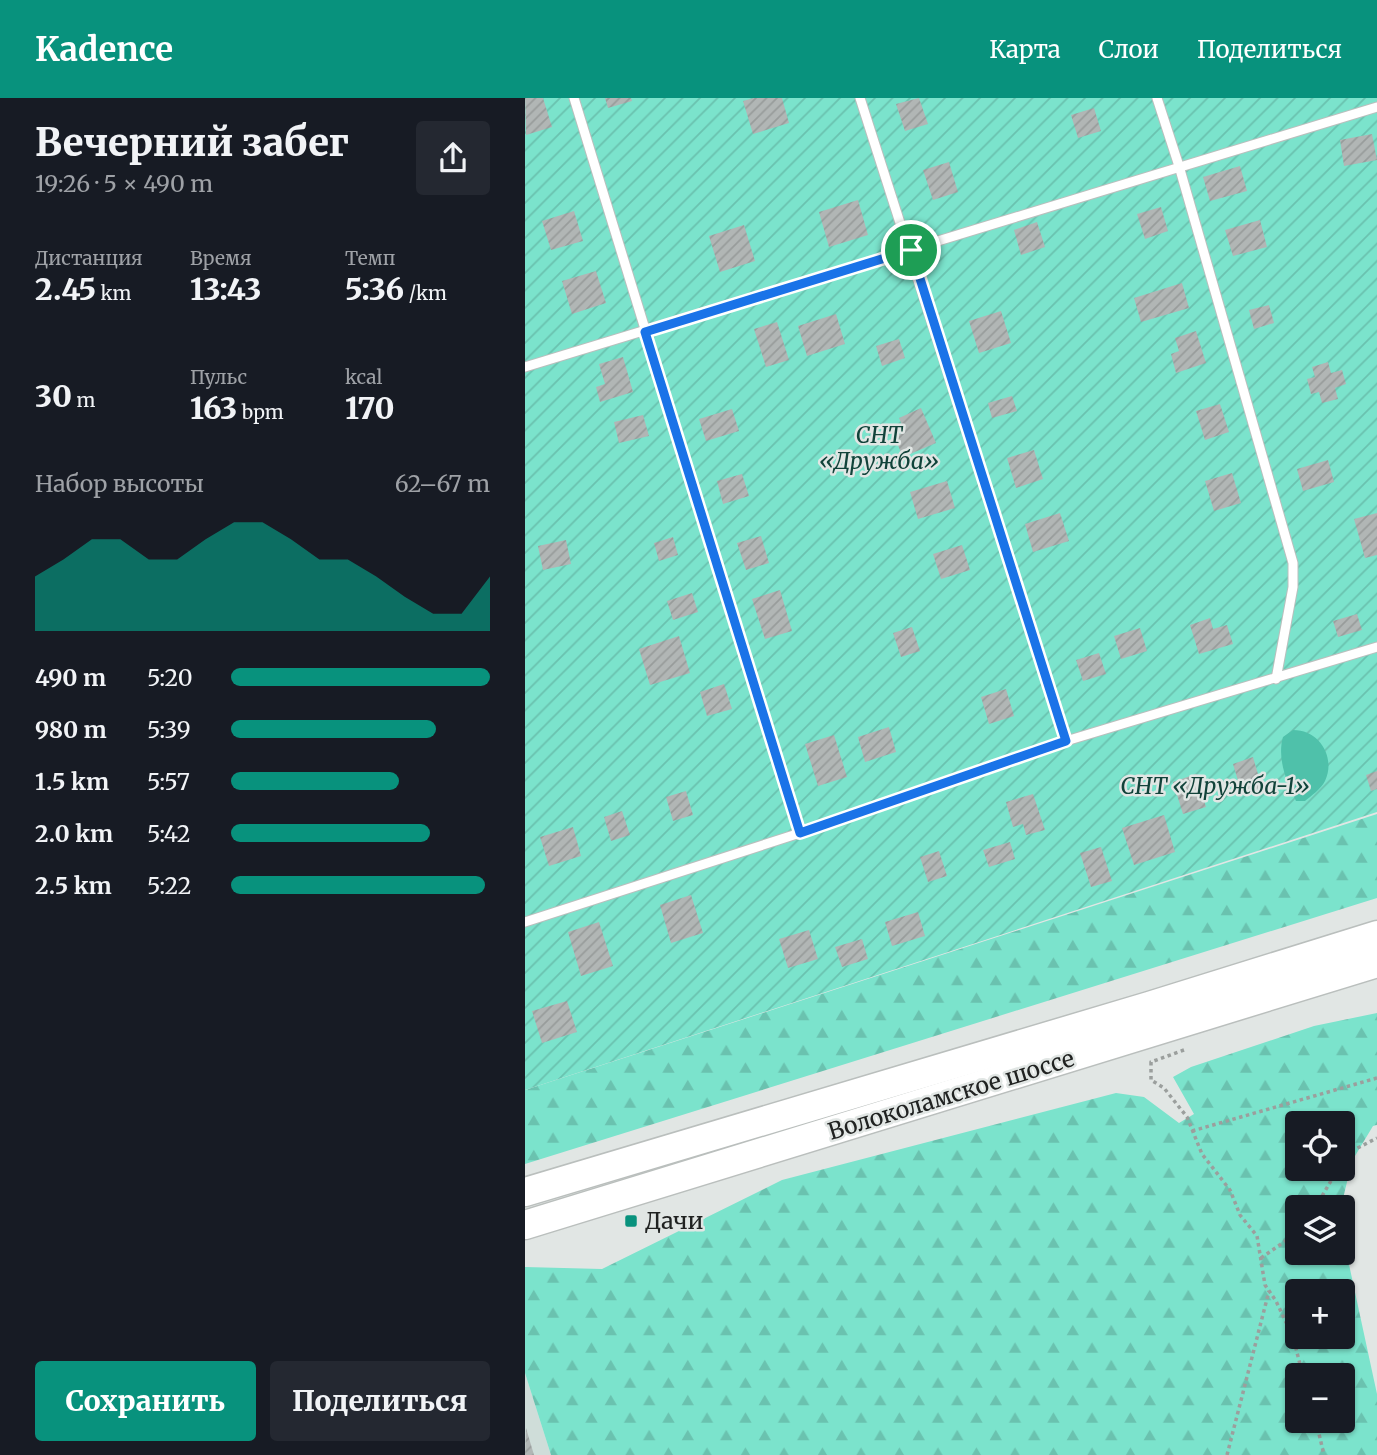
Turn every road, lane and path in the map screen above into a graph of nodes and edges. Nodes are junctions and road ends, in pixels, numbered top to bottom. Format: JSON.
{"nodes":[{"id":1,"x":575,"y":98,"type":"edge"},
{"id":2,"x":860,"y":98,"type":"edge"},
{"id":3,"x":1157,"y":98,"type":"edge"},
{"id":4,"x":1377,"y":107,"type":"edge"},
{"id":5,"x":1179,"y":166,"type":"junction"},
{"id":6,"x":911,"y":250,"type":"junction"},
{"id":7,"x":645,"y":332,"type":"junction"},
{"id":8,"x":525,"y":367,"type":"edge"},
{"id":9,"x":1377,"y":647,"type":"edge"},
{"id":10,"x":1276,"y":679,"type":"junction"},
{"id":11,"x":1066,"y":741,"type":"junction"},
{"id":12,"x":800,"y":833,"type":"junction"},
{"id":13,"x":525,"y":922,"type":"edge"},
{"id":14,"x":1377,"y":935,"type":"edge"},
{"id":15,"x":1377,"y":963,"type":"edge"},
{"id":16,"x":1377,"y":1078,"type":"edge"},
{"id":17,"x":1151,"y":1080,"type":"dead end"},
{"id":18,"x":1192,"y":1131,"type":"junction"},
{"id":19,"x":1377,"y":1138,"type":"edge"},
{"id":20,"x":1355,"y":1149,"type":"edge"},
{"id":21,"x":525,"y":1192,"type":"edge"},
{"id":22,"x":525,"y":1225,"type":"edge"},
{"id":23,"x":1285,"y":1241,"type":"edge"},
{"id":24,"x":1260,"y":1258,"type":"junction"},
{"id":25,"x":1269,"y":1291,"type":"junction"},
{"id":26,"x":1300,"y":1363,"type":"edge"},
{"id":27,"x":1319,"y":1433,"type":"edge"},
{"id":28,"x":1227,"y":1455,"type":"edge"},
{"id":29,"x":1324,"y":1455,"type":"edge"}],
"edges":[{"from":1,"to":7,"type":"lane"},
{"from":2,"to":6,"type":"lane"},
{"from":3,"to":5,"type":"lane"},
{"from":4,"to":5,"type":"lane"},
{"from":5,"to":6,"type":"lane"},
{"from":5,"to":10,"type":"lane"},
{"from":6,"to":7,"type":"lane"},
{"from":6,"to":11,"type":"lane"},
{"from":7,"to":8,"type":"lane"},
{"from":7,"to":12,"type":"lane"},
{"from":9,"to":10,"type":"lane"},
{"from":10,"to":11,"type":"lane"},
{"from":11,"to":12,"type":"lane"},
{"from":12,"to":13,"type":"lane"},
{"from":14,"to":21,"type":"main road","name":"Волоколамское шоссе"},
{"from":15,"to":22,"type":"main road","name":"Волоколамское шоссе"},
{"from":16,"to":18,"type":"path"},
{"from":17,"to":18,"type":"path"},
{"from":18,"to":24,"type":"path"},
{"from":19,"to":20,"type":"path"},
{"from":23,"to":24,"type":"path"},
{"from":24,"to":25,"type":"path"},
{"from":25,"to":26,"type":"path"},
{"from":25,"to":28,"type":"path"},
{"from":27,"to":29,"type":"path"}]}
